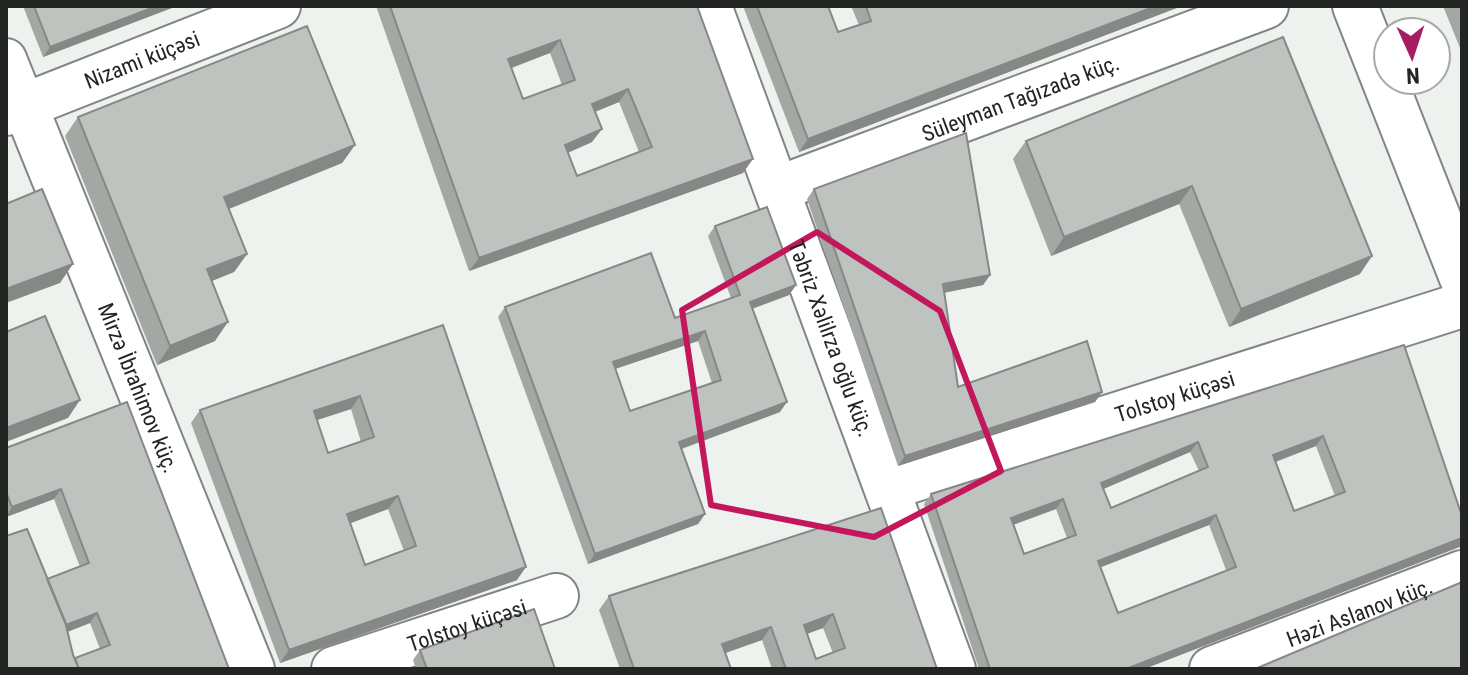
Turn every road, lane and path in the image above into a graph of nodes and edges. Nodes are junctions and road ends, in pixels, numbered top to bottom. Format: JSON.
{"nodes":[{"id":1,"x":278,"y":6,"type":"edge"},
{"id":2,"x":709,"y":6,"type":"edge"},
{"id":3,"x":1266,"y":6,"type":"edge"},
{"id":4,"x":1355,"y":6,"type":"edge"},
{"id":5,"x":6,"y":59,"type":"edge"},
{"id":6,"x":15,"y":110,"type":"edge"},
{"id":7,"x":777,"y":189,"type":"junction"},
{"id":8,"x":1462,"y":278,"type":"edge"},
{"id":9,"x":1462,"y":305,"type":"edge"},
{"id":10,"x":887,"y":488,"type":"junction"},
{"id":11,"x":1462,"y":573,"type":"edge"},
{"id":12,"x":556,"y":596,"type":"dead end"},
{"id":13,"x":252,"y":669,"type":"edge"},
{"id":14,"x":334,"y":669,"type":"edge"},
{"id":15,"x":953,"y":669,"type":"edge"},
{"id":16,"x":1212,"y":669,"type":"edge"}],
"edges":[{"from":1,"to":6,"type":"street","name":"Nizami küçəsi"},
{"from":2,"to":7,"type":"street","name":"Təbriz Xəlilrza oğlu küç."},
{"from":3,"to":7,"type":"street","name":"Süleyman Tağızadə küç."},
{"from":4,"to":8,"type":"street"},
{"from":5,"to":6,"type":"street"},
{"from":6,"to":13,"type":"street","name":"Mirzə İbrahimov küç."},
{"from":7,"to":10,"type":"street","name":"Təbriz Xəlilrza oğlu küç."},
{"from":9,"to":10,"type":"street","name":"Tolstoy küçəsi"},
{"from":10,"to":15,"type":"street","name":"Təbriz Xəlilrza oğlu küç."},
{"from":11,"to":16,"type":"street","name":"Həzi Aslanov küç."},
{"from":12,"to":14,"type":"street","name":"Tolstoy küçəsi"}]}
